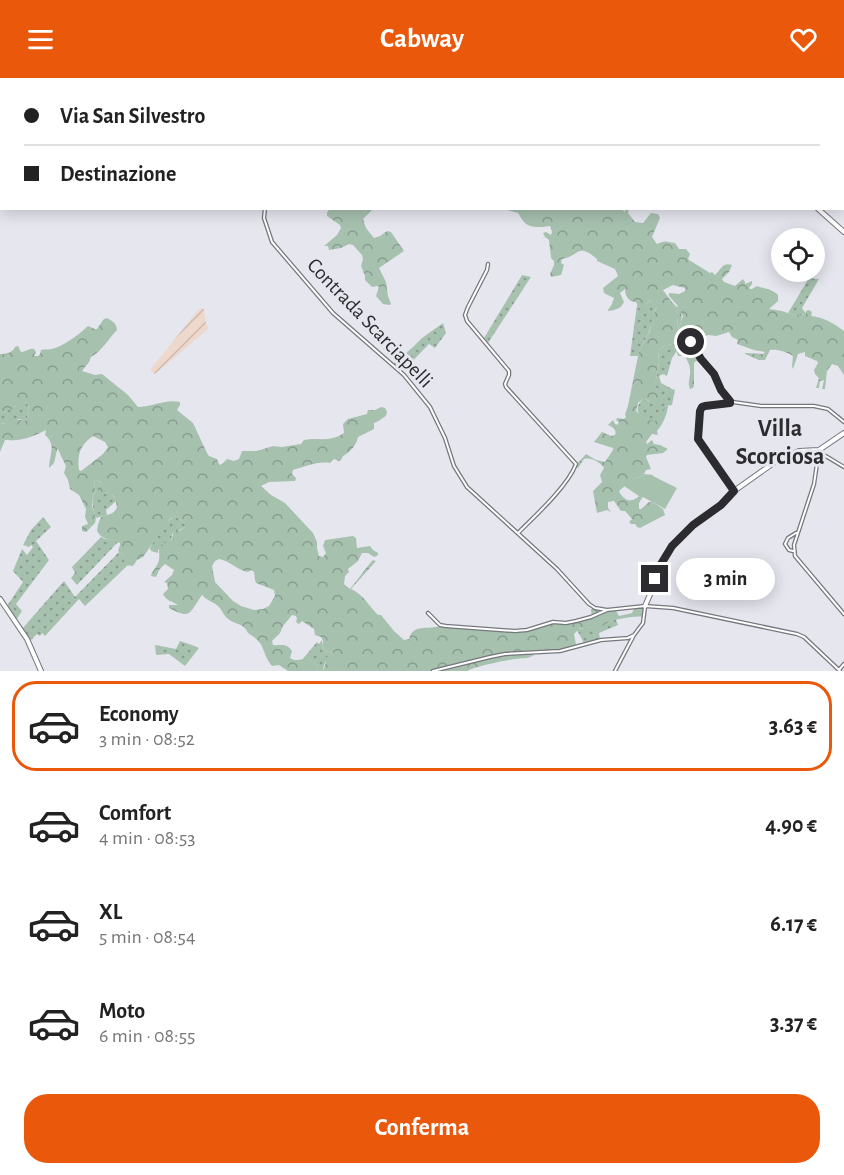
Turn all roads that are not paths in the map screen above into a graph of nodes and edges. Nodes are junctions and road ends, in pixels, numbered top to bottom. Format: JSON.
{"nodes":[{"id":1,"x":265,"y":210,"type":"edge"},
{"id":2,"x":819,"y":210,"type":"edge"},
{"id":3,"x":844,"y":232,"type":"edge"},
{"id":4,"x":488,"y":264,"type":"dead end"},
{"id":5,"x":690,"y":339,"type":"dead end"},
{"id":6,"x":730,"y":403,"type":"junction"},
{"id":7,"x":844,"y":422,"type":"edge"},
{"id":8,"x":844,"y":433,"type":"edge"},
{"id":9,"x":819,"y":451,"type":"junction"},
{"id":10,"x":844,"y":467,"type":"edge"},
{"id":11,"x":734,"y":491,"type":"junction"},
{"id":12,"x":518,"y":533,"type":"junction"},
{"id":13,"x":798,"y":533,"type":"junction"},
{"id":14,"x":794,"y":551,"type":"junction"},
{"id":15,"x":0,"y":599,"type":"edge"},
{"id":16,"x":645,"y":606,"type":"junction"},
{"id":17,"x":607,"y":610,"type":"junction"},
{"id":18,"x":428,"y":613,"type":"dead end"},
{"id":19,"x":844,"y":614,"type":"edge"},
{"id":20,"x":634,"y":635,"type":"junction"},
{"id":21,"x":844,"y":664,"type":"edge"},
{"id":22,"x":41,"y":671,"type":"edge"},
{"id":23,"x":434,"y":671,"type":"edge"},
{"id":24,"x":615,"y":671,"type":"edge"},
{"id":25,"x":840,"y":671,"type":"edge"}],
"edges":[{"from":1,"to":12,"type":"street","name":"Contrada Scarciapelli"},
{"from":2,"to":3,"type":"street"},
{"from":4,"to":12,"type":"street"},
{"from":5,"to":6,"type":"street"},
{"from":6,"to":7,"type":"street"},
{"from":6,"to":11,"type":"street"},
{"from":8,"to":9,"type":"street"},
{"from":9,"to":10,"type":"street"},
{"from":9,"to":11,"type":"street"},
{"from":9,"to":13,"type":"street"},
{"from":11,"to":16,"type":"street"},
{"from":12,"to":17,"type":"street","name":"Contrada Scarciapelli"},
{"from":13,"to":14,"type":"street"},
{"from":13,"to":14,"type":"street"},
{"from":14,"to":19,"type":"street"},
{"from":15,"to":22,"type":"street"},
{"from":16,"to":17,"type":"street"},
{"from":16,"to":20,"type":"street"},
{"from":16,"to":25,"type":"street"},
{"from":17,"to":18,"type":"street"},
{"from":20,"to":23,"type":"street"},
{"from":20,"to":24,"type":"street"},
{"from":21,"to":25,"type":"street"}]}
